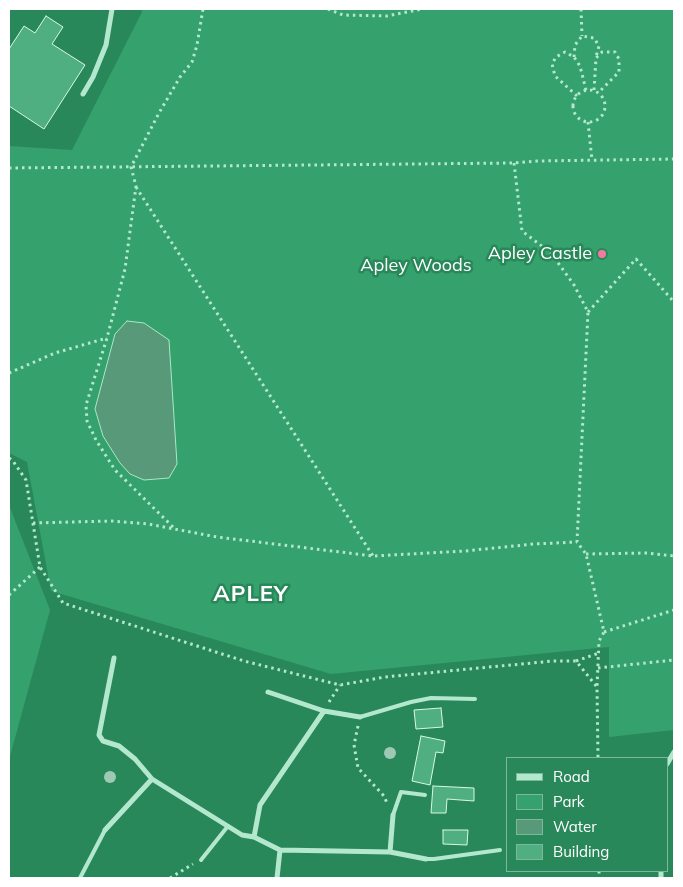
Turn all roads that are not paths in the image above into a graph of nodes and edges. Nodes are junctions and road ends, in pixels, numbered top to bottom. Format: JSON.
{"nodes":[{"id":1,"x":112,"y":9,"type":"edge"},
{"id":2,"x":83,"y":94,"type":"dead end"},
{"id":3,"x":114,"y":658,"type":"dead end"},
{"id":4,"x":268,"y":692,"type":"dead end"},
{"id":5,"x":475,"y":699,"type":"dead end"},
{"id":6,"x":324,"y":711,"type":"junction"},
{"id":7,"x":360,"y":717,"type":"joint"},
{"id":8,"x":152,"y":779,"type":"junction"},
{"id":9,"x":425,"y":795,"type":"dead end"},
{"id":10,"x":393,"y":815,"type":"joint"},
{"id":11,"x":228,"y":826,"type":"junction"},
{"id":12,"x":105,"y":830,"type":"joint"},
{"id":13,"x":254,"y":837,"type":"junction"},
{"id":14,"x":280,"y":850,"type":"junction"},
{"id":15,"x":500,"y":850,"type":"dead end"},
{"id":16,"x":390,"y":852,"type":"junction"},
{"id":17,"x":426,"y":858,"type":"joint"},
{"id":18,"x":201,"y":860,"type":"road end"},
{"id":19,"x":80,"y":878,"type":"edge"},
{"id":20,"x":277,"y":878,"type":"edge"}],
"edges":[{"from":1,"to":2,"type":"street"},
{"from":3,"to":8,"type":"street"},
{"from":4,"to":6,"type":"street"},
{"from":5,"to":7,"type":"lane"},
{"from":6,"to":7,"type":"street"},
{"from":6,"to":13,"type":"street"},
{"from":8,"to":11,"type":"street"},
{"from":8,"to":12,"type":"street"},
{"from":9,"to":10,"type":"lane"},
{"from":10,"to":16,"type":"street"},
{"from":11,"to":13,"type":"street"},
{"from":11,"to":18,"type":"lane"},
{"from":12,"to":19,"type":"lane"},
{"from":13,"to":14,"type":"street"},
{"from":14,"to":16,"type":"street"},
{"from":14,"to":20,"type":"street"},
{"from":15,"to":17,"type":"lane"},
{"from":16,"to":17,"type":"street"}]}
